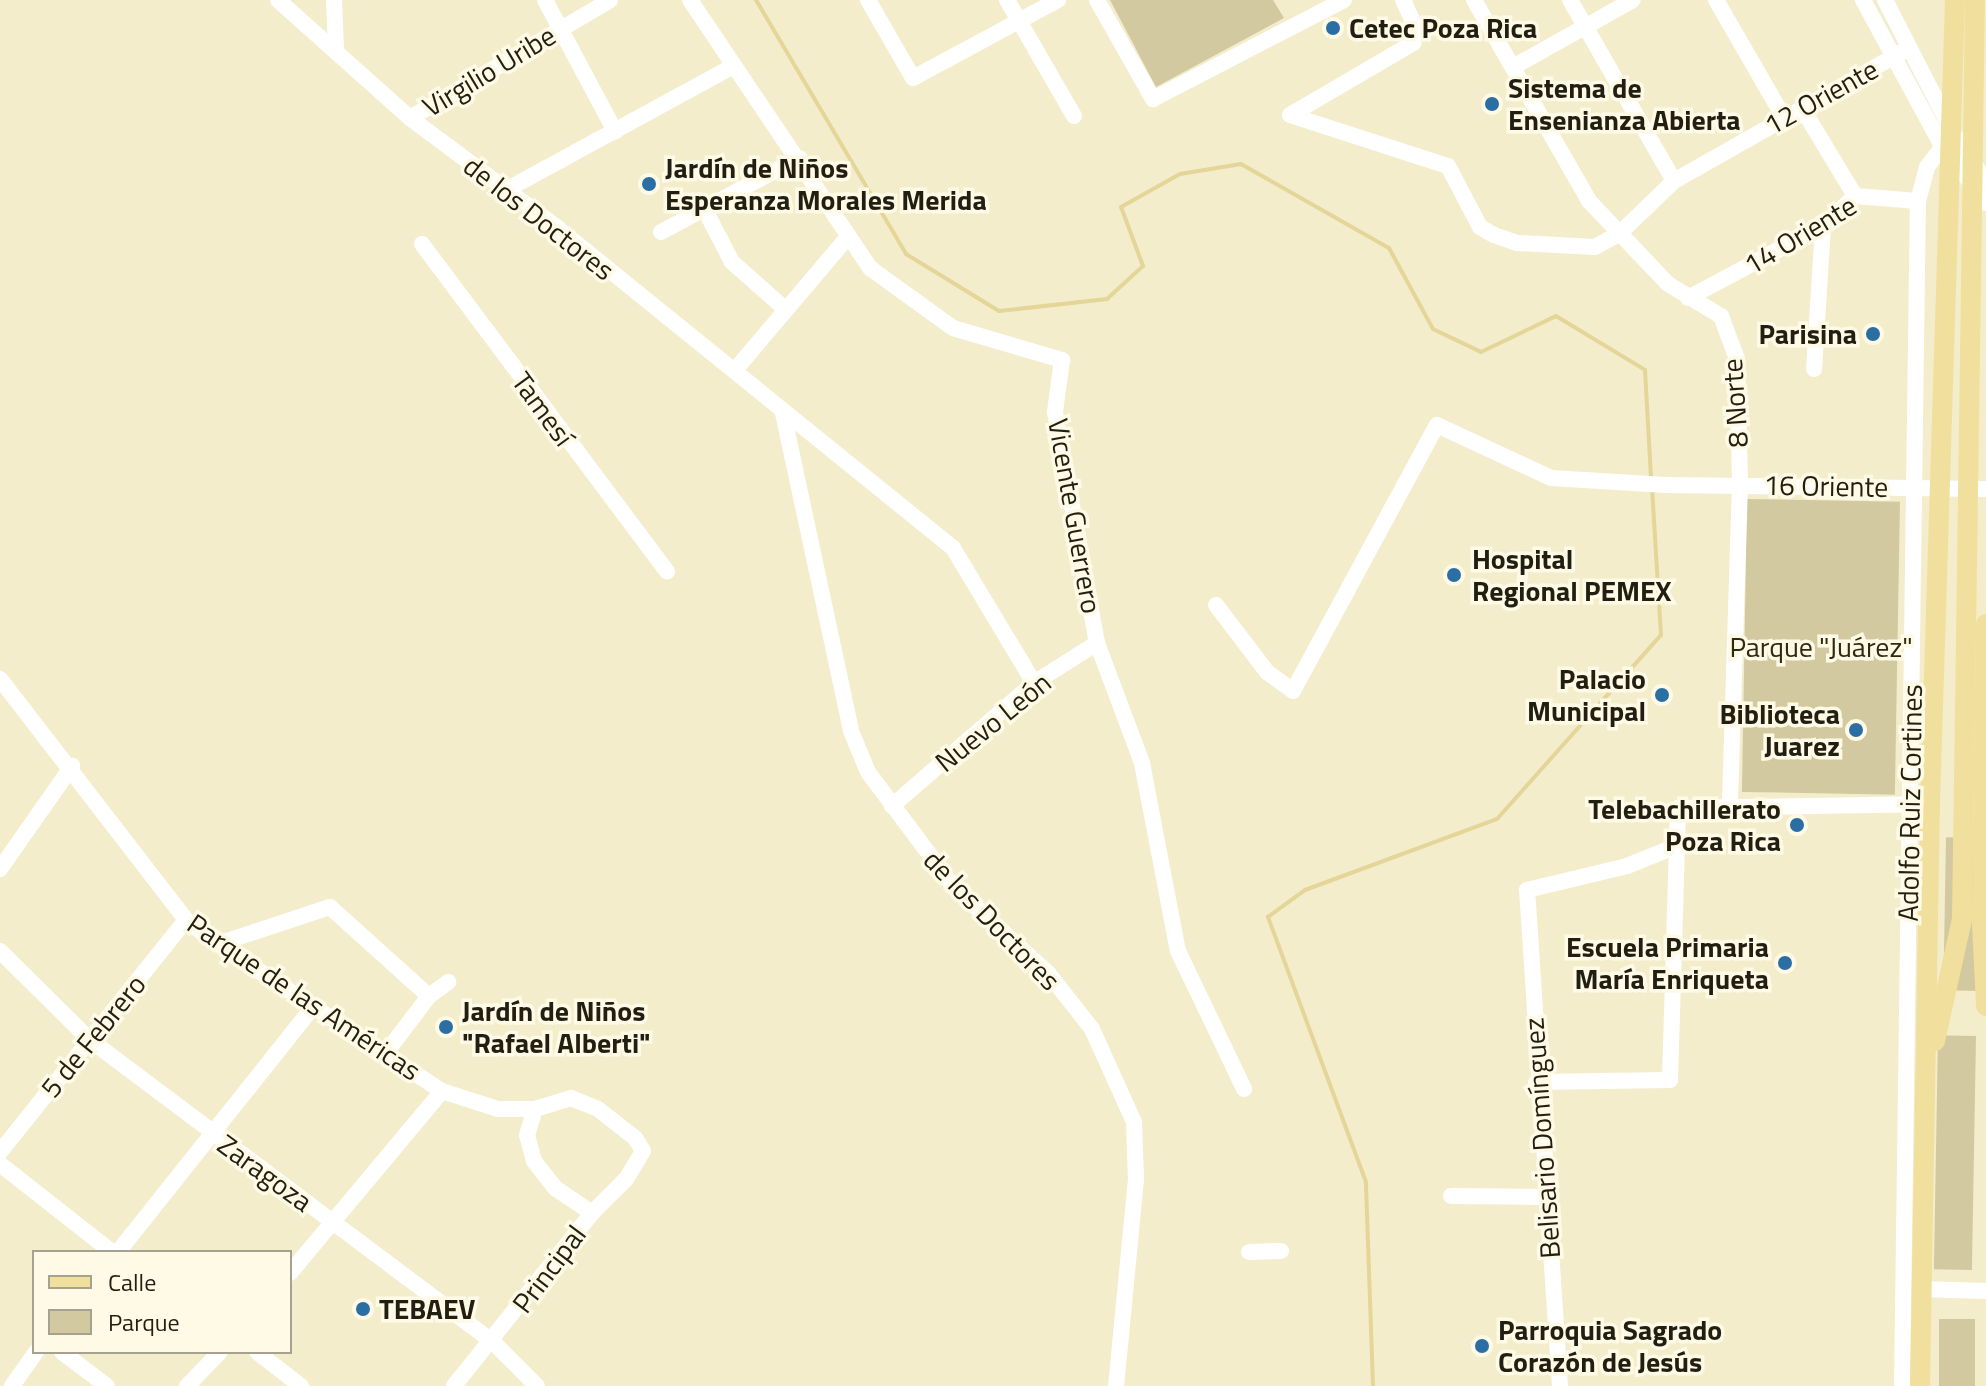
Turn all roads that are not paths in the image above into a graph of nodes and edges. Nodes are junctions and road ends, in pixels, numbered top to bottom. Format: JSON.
{"nodes":[{"id":1,"x":278,"y":0,"type":"edge"},
{"id":2,"x":334,"y":0,"type":"edge"},
{"id":3,"x":545,"y":0,"type":"edge"},
{"id":4,"x":610,"y":0,"type":"edge"},
{"id":5,"x":690,"y":0,"type":"edge"},
{"id":6,"x":868,"y":0,"type":"edge"},
{"id":7,"x":1007,"y":0,"type":"edge"},
{"id":8,"x":1058,"y":0,"type":"edge"},
{"id":9,"x":1097,"y":0,"type":"edge"},
{"id":10,"x":1344,"y":0,"type":"edge"},
{"id":11,"x":1403,"y":0,"type":"edge"},
{"id":12,"x":1474,"y":0,"type":"edge"},
{"id":13,"x":1570,"y":0,"type":"edge"},
{"id":14,"x":1633,"y":0,"type":"edge"},
{"id":15,"x":1716,"y":0,"type":"edge"},
{"id":16,"x":1863,"y":0,"type":"edge"},
{"id":17,"x":1885,"y":0,"type":"edge"},
{"id":18,"x":1955,"y":0,"type":"edge"},
{"id":19,"x":1975,"y":0,"type":"edge"},
{"id":20,"x":1018,"y":20,"type":"junction"},
{"id":21,"x":1584,"y":27,"type":"junction"},
{"id":22,"x":562,"y":29,"type":"junction"},
{"id":23,"x":336,"y":49,"type":"junction"},
{"id":24,"x":1902,"y":52,"type":"junction"},
{"id":25,"x":732,"y":67,"type":"junction"},
{"id":26,"x":1513,"y":67,"type":"junction"},
{"id":27,"x":1802,"y":108,"type":"junction"},
{"id":28,"x":1074,"y":116,"type":"dead end"},
{"id":29,"x":410,"y":118,"type":"junction"},
{"id":30,"x":1784,"y":118,"type":"junction"},
{"id":31,"x":615,"y":131,"type":"junction"},
{"id":32,"x":1949,"y":146,"type":"junction"},
{"id":33,"x":799,"y":158,"type":"junction"},
{"id":34,"x":1674,"y":181,"type":"junction"},
{"id":35,"x":1986,"y":181,"type":"edge"},
{"id":36,"x":506,"y":190,"type":"junction"},
{"id":37,"x":1855,"y":196,"type":"junction"},
{"id":38,"x":1918,"y":201,"type":"junction"},
{"id":39,"x":1986,"y":203,"type":"edge"},
{"id":40,"x":705,"y":210,"type":"junction"},
{"id":41,"x":1823,"y":226,"type":"junction"},
{"id":42,"x":661,"y":232,"type":"dead end"},
{"id":43,"x":1620,"y":233,"type":"junction"},
{"id":44,"x":847,"y":238,"type":"junction"},
{"id":45,"x":422,"y":244,"type":"dead end"},
{"id":46,"x":1688,"y":298,"type":"junction"},
{"id":47,"x":786,"y":310,"type":"junction"},
{"id":48,"x":1814,"y":369,"type":"dead end"},
{"id":49,"x":735,"y":370,"type":"junction"},
{"id":50,"x":783,"y":413,"type":"junction"},
{"id":51,"x":1740,"y":484,"type":"junction"},
{"id":52,"x":1914,"y":488,"type":"junction"},
{"id":53,"x":1942,"y":488,"type":"junction"},
{"id":54,"x":1986,"y":489,"type":"edge"},
{"id":55,"x":667,"y":571,"type":"dead end"},
{"id":56,"x":1216,"y":605,"type":"dead end"},
{"id":57,"x":1986,"y":624,"type":"edge"},
{"id":58,"x":1097,"y":643,"type":"junction"},
{"id":59,"x":0,"y":679,"type":"edge"},
{"id":60,"x":1034,"y":683,"type":"junction"},
{"id":61,"x":72,"y":766,"type":"junction"},
{"id":62,"x":1730,"y":803,"type":"junction"},
{"id":63,"x":1920,"y":804,"type":"junction"},
{"id":64,"x":892,"y":806,"type":"junction"},
{"id":65,"x":1679,"y":845,"type":"junction"},
{"id":66,"x":0,"y":869,"type":"edge"},
{"id":67,"x":186,"y":920,"type":"junction"},
{"id":68,"x":1972,"y":922,"type":"junction"},
{"id":69,"x":218,"y":944,"type":"junction"},
{"id":70,"x":0,"y":951,"type":"edge"},
{"id":71,"x":448,"y":982,"type":"dead end"},
{"id":72,"x":429,"y":996,"type":"junction"},
{"id":73,"x":1986,"y":1006,"type":"edge"},
{"id":74,"x":311,"y":1009,"type":"junction"},
{"id":75,"x":90,"y":1040,"type":"junction"},
{"id":76,"x":385,"y":1054,"type":"junction"},
{"id":77,"x":1926,"y":1068,"type":"junction"},
{"id":78,"x":1536,"y":1082,"type":"junction"},
{"id":79,"x":1244,"y":1089,"type":"dead end"},
{"id":80,"x":442,"y":1091,"type":"junction"},
{"id":81,"x":535,"y":1109,"type":"junction"},
{"id":82,"x":209,"y":1132,"type":"junction"},
{"id":83,"x":643,"y":1151,"type":"joint"},
{"id":84,"x":0,"y":1152,"type":"edge"},
{"id":85,"x":0,"y":1164,"type":"edge"},
{"id":86,"x":1451,"y":1196,"type":"dead end"},
{"id":87,"x":1545,"y":1197,"type":"junction"},
{"id":88,"x":592,"y":1213,"type":"junction"},
{"id":89,"x":334,"y":1224,"type":"junction"},
{"id":90,"x":112,"y":1250,"type":"edge"},
{"id":91,"x":117,"y":1250,"type":"edge"},
{"id":92,"x":1281,"y":1251,"type":"dead end"},
{"id":93,"x":1249,"y":1252,"type":"dead end"},
{"id":94,"x":292,"y":1271,"type":"edge"},
{"id":95,"x":1921,"y":1289,"type":"junction"},
{"id":96,"x":1986,"y":1291,"type":"edge"},
{"id":97,"x":493,"y":1342,"type":"junction"},
{"id":98,"x":35,"y":1354,"type":"edge"},
{"id":99,"x":65,"y":1354,"type":"edge"},
{"id":100,"x":218,"y":1354,"type":"edge"},
{"id":101,"x":260,"y":1354,"type":"edge"},
{"id":102,"x":12,"y":1386,"type":"edge"},
{"id":103,"x":107,"y":1386,"type":"edge"},
{"id":104,"x":187,"y":1386,"type":"edge"},
{"id":105,"x":301,"y":1386,"type":"edge"},
{"id":106,"x":454,"y":1386,"type":"edge"},
{"id":107,"x":537,"y":1386,"type":"edge"},
{"id":108,"x":1116,"y":1386,"type":"edge"},
{"id":109,"x":1560,"y":1386,"type":"edge"},
{"id":110,"x":1902,"y":1386,"type":"edge"},
{"id":111,"x":1920,"y":1386,"type":"edge"}],
"edges":[{"from":1,"to":23,"type":"street","name":"de los Doctores"},
{"from":2,"to":23,"type":"street"},
{"from":3,"to":22,"type":"street"},
{"from":4,"to":22,"type":"street","name":"Virgilio Uribe"},
{"from":5,"to":25,"type":"street","name":"Vicente Guerrero"},
{"from":6,"to":20,"type":"street"},
{"from":7,"to":20,"type":"street"},
{"from":8,"to":20,"type":"street"},
{"from":9,"to":10,"type":"street"},
{"from":11,"to":43,"type":"street"},
{"from":12,"to":26,"type":"street","name":"8 Norte"},
{"from":13,"to":21,"type":"street"},
{"from":14,"to":21,"type":"street"},
{"from":15,"to":30,"type":"street"},
{"from":16,"to":24,"type":"street"},
{"from":17,"to":24,"type":"street"},
{"from":18,"to":32,"type":"main road","name":"Adolfo Ruiz Cortines"},
{"from":19,"to":68,"type":"main road"},
{"from":20,"to":28,"type":"street"},
{"from":21,"to":26,"type":"street"},
{"from":21,"to":34,"type":"street"},
{"from":22,"to":29,"type":"street","name":"Virgilio Uribe"},
{"from":22,"to":31,"type":"street"},
{"from":23,"to":29,"type":"street","name":"de los Doctores"},
{"from":24,"to":27,"type":"street","name":"12 Oriente"},
{"from":24,"to":32,"type":"street"},
{"from":25,"to":31,"type":"street"},
{"from":25,"to":33,"type":"street","name":"Vicente Guerrero"},
{"from":26,"to":43,"type":"street","name":"8 Norte"},
{"from":27,"to":30,"type":"street","name":"12 Oriente"},
{"from":27,"to":37,"type":"street"},
{"from":29,"to":36,"type":"street","name":"de los Doctores"},
{"from":30,"to":34,"type":"street","name":"12 Oriente"},
{"from":31,"to":36,"type":"street"},
{"from":32,"to":35,"type":"street"},
{"from":32,"to":38,"type":"street","name":"Adolfo Ruiz Cortines"},
{"from":32,"to":39,"type":"street"},
{"from":32,"to":53,"type":"main road","name":"Adolfo Ruiz Cortines"},
{"from":33,"to":40,"type":"street"},
{"from":33,"to":44,"type":"street","name":"Vicente Guerrero"},
{"from":34,"to":43,"type":"street","name":"12 Oriente"},
{"from":36,"to":49,"type":"street","name":"de los Doctores"},
{"from":37,"to":38,"type":"street","name":"14 Oriente"},
{"from":37,"to":41,"type":"street","name":"14 Oriente"},
{"from":38,"to":52,"type":"street","name":"Adolfo Ruiz Cortines"},
{"from":40,"to":42,"type":"street"},
{"from":40,"to":47,"type":"street"},
{"from":41,"to":46,"type":"street","name":"14 Oriente"},
{"from":41,"to":48,"type":"street"},
{"from":43,"to":46,"type":"street","name":"8 Norte"},
{"from":44,"to":47,"type":"street"},
{"from":44,"to":58,"type":"street","name":"Vicente Guerrero"},
{"from":45,"to":55,"type":"street","name":"Tamesí"},
{"from":46,"to":51,"type":"street","name":"8 Norte"},
{"from":47,"to":49,"type":"street"},
{"from":49,"to":50,"type":"street","name":"de los Doctores"},
{"from":50,"to":60,"type":"street","name":"de los Doctores"},
{"from":50,"to":64,"type":"street","name":"de los Doctores"},
{"from":51,"to":52,"type":"street","name":"16 Oriente"},
{"from":51,"to":56,"type":"street","name":"16 Oriente"},
{"from":51,"to":62,"type":"street","name":"8 Norte"},
{"from":52,"to":53,"type":"street","name":"16 Oriente"},
{"from":52,"to":63,"type":"street","name":"Adolfo Ruiz Cortines"},
{"from":53,"to":54,"type":"street","name":"16 Oriente"},
{"from":53,"to":63,"type":"main road","name":"Adolfo Ruiz Cortines"},
{"from":57,"to":68,"type":"main road"},
{"from":58,"to":60,"type":"street","name":"Nuevo León"},
{"from":58,"to":79,"type":"street","name":"Vicente Guerrero"},
{"from":59,"to":61,"type":"street","name":"Parque de las Américas"},
{"from":60,"to":64,"type":"street","name":"Nuevo León"},
{"from":61,"to":66,"type":"street"},
{"from":61,"to":67,"type":"street","name":"Parque de las Américas"},
{"from":62,"to":63,"type":"street"},
{"from":62,"to":65,"type":"street"},
{"from":63,"to":77,"type":"main road","name":"Adolfo Ruiz Cortines"},
{"from":63,"to":110,"type":"street","name":"Adolfo Ruiz Cortines"},
{"from":64,"to":108,"type":"street","name":"de los Doctores"},
{"from":65,"to":78,"type":"street","name":"Belisario Domínguez"},
{"from":65,"to":78,"type":"street"},
{"from":67,"to":69,"type":"street","name":"Parque de las Américas"},
{"from":67,"to":75,"type":"street","name":"5 de Febrero"},
{"from":68,"to":73,"type":"main road"},
{"from":68,"to":77,"type":"main road"},
{"from":69,"to":72,"type":"street"},
{"from":69,"to":74,"type":"street","name":"Parque de las Américas"},
{"from":70,"to":75,"type":"street","name":"Zaragoza"},
{"from":71,"to":72,"type":"street"},
{"from":72,"to":76,"type":"street"},
{"from":74,"to":76,"type":"street","name":"Parque de las Américas"},
{"from":74,"to":82,"type":"street"},
{"from":75,"to":82,"type":"street","name":"Zaragoza"},
{"from":75,"to":84,"type":"street","name":"5 de Febrero"},
{"from":76,"to":80,"type":"street","name":"Parque de las Américas"},
{"from":77,"to":95,"type":"main road","name":"Adolfo Ruiz Cortines"},
{"from":78,"to":87,"type":"street","name":"Belisario Domínguez"},
{"from":80,"to":81,"type":"street","name":"Parque de las Américas"},
{"from":80,"to":89,"type":"street"},
{"from":81,"to":83,"type":"street","name":"Parque de las Américas"},
{"from":81,"to":88,"type":"street"},
{"from":82,"to":89,"type":"street","name":"Zaragoza"},
{"from":82,"to":91,"type":"street"},
{"from":83,"to":88,"type":"street","name":"Principal"},
{"from":85,"to":90,"type":"street"},
{"from":86,"to":87,"type":"street"},
{"from":87,"to":109,"type":"street","name":"Belisario Domínguez"},
{"from":88,"to":97,"type":"street","name":"Principal"},
{"from":89,"to":94,"type":"street"},
{"from":89,"to":97,"type":"street","name":"Zaragoza"},
{"from":92,"to":93,"type":"street"},
{"from":95,"to":96,"type":"street"},
{"from":95,"to":111,"type":"main road","name":"Adolfo Ruiz Cortines"},
{"from":97,"to":106,"type":"street","name":"Principal"},
{"from":97,"to":107,"type":"street","name":"Zaragoza"},
{"from":98,"to":102,"type":"street"},
{"from":99,"to":103,"type":"street"},
{"from":100,"to":104,"type":"street"},
{"from":101,"to":105,"type":"street"}]}
